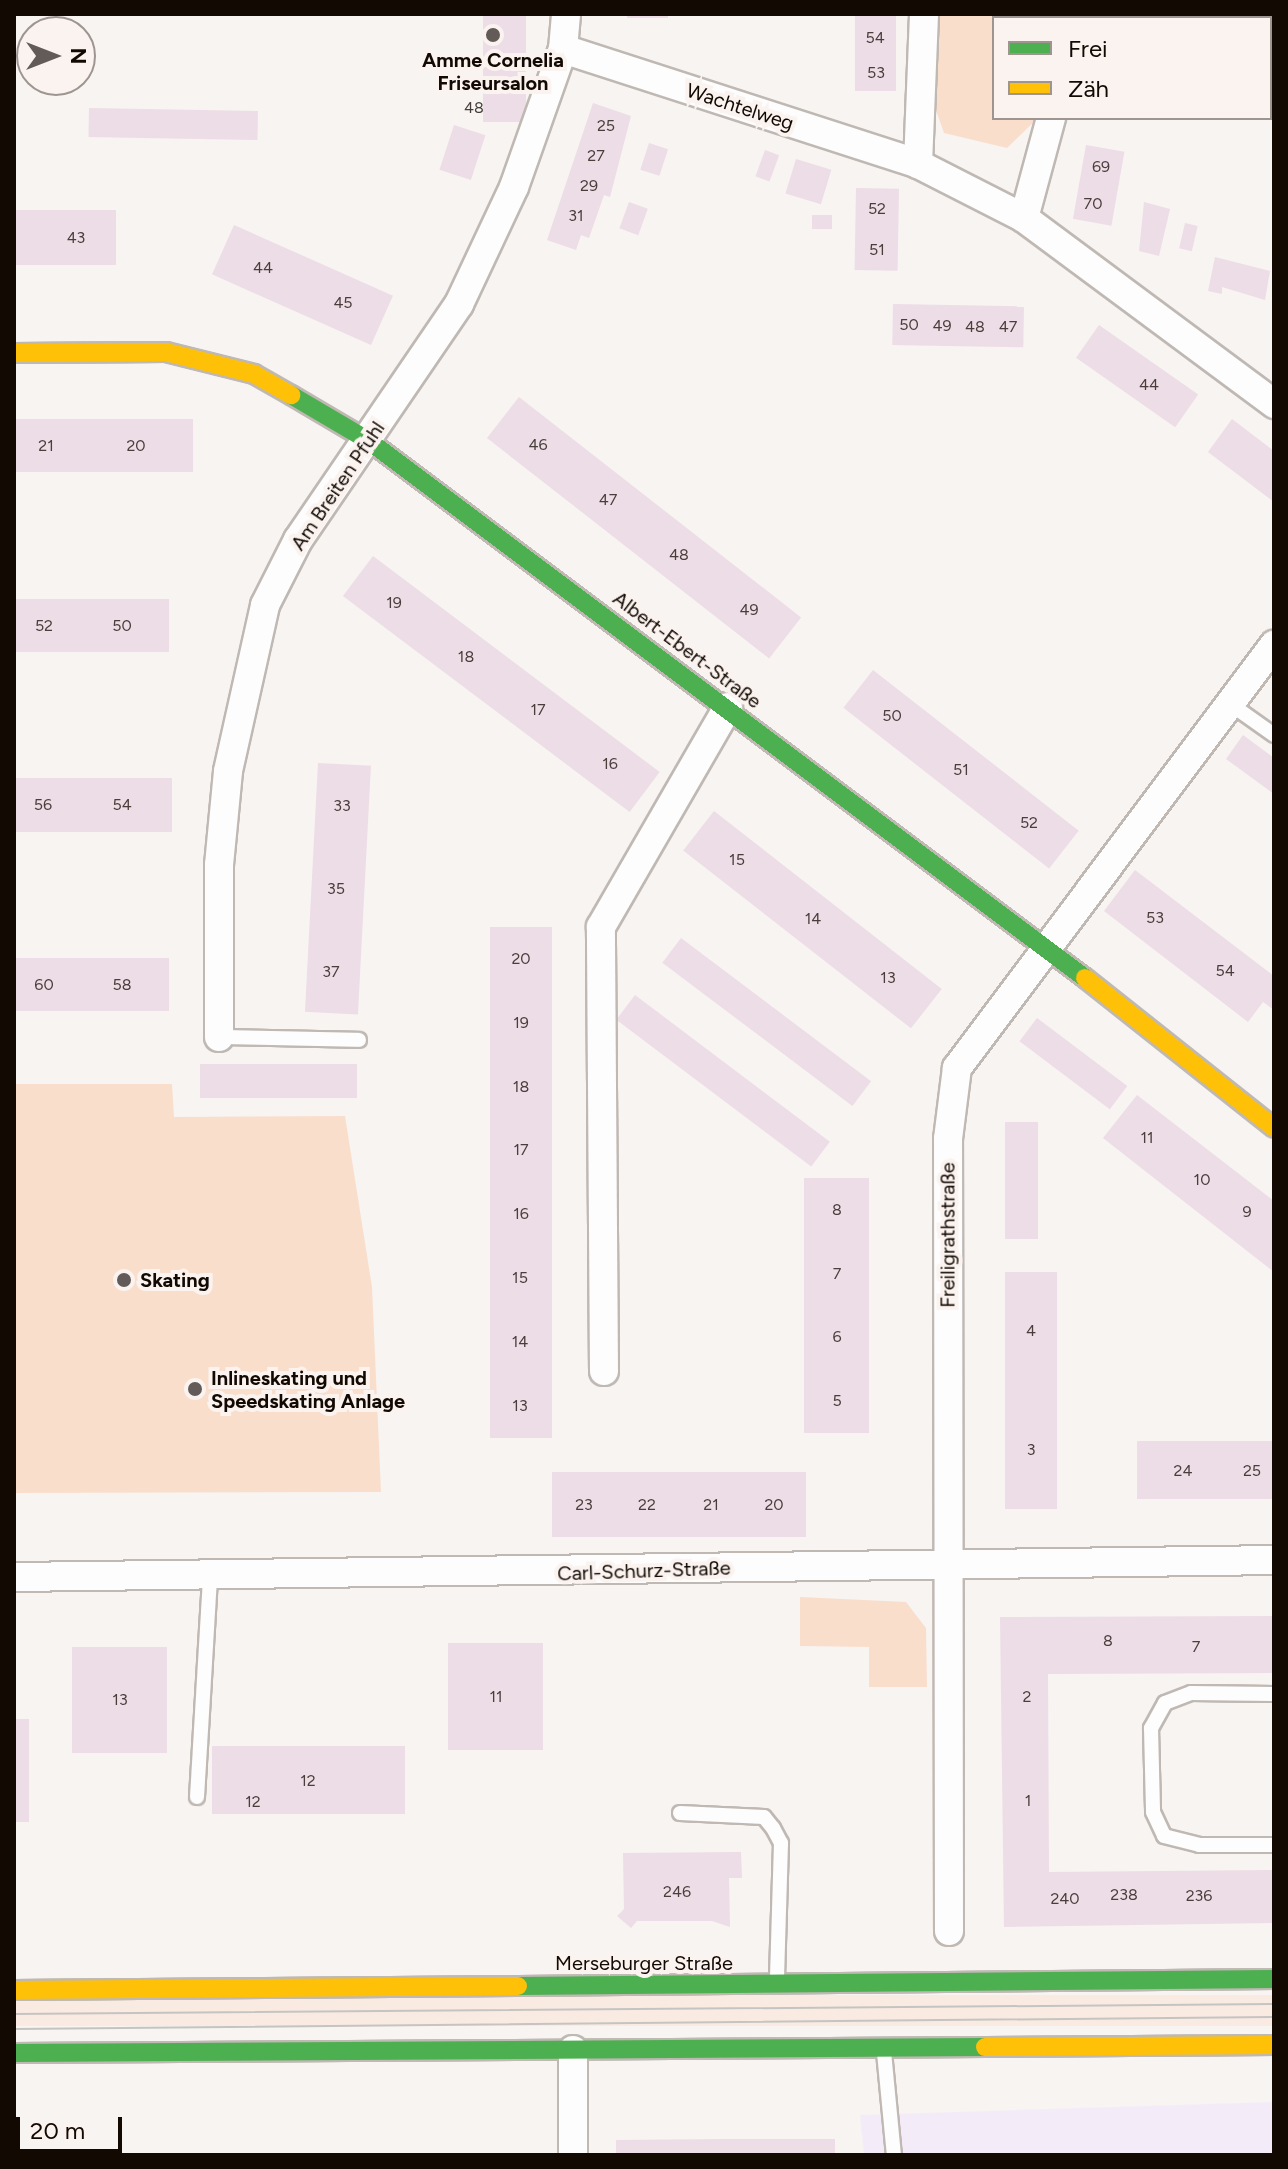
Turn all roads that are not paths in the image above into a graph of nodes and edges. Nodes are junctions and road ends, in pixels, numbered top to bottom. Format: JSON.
{"nodes":[{"id":1,"x":566,"y":14,"type":"edge"},
{"id":2,"x":924,"y":14,"type":"edge"},
{"id":3,"x":563,"y":49,"type":"junction"},
{"id":4,"x":1050,"y":120,"type":"edge"},
{"id":5,"x":918,"y":164,"type":"junction"},
{"id":6,"x":1024,"y":218,"type":"junction"},
{"id":7,"x":14,"y":353,"type":"edge"},
{"id":8,"x":1274,"y":404,"type":"edge"},
{"id":9,"x":369,"y":441,"type":"junction"},
{"id":10,"x":1274,"y":645,"type":"edge"},
{"id":11,"x":1229,"y":703,"type":"junction"},
{"id":12,"x":728,"y":707,"type":"junction"},
{"id":13,"x":1274,"y":735,"type":"edge"},
{"id":14,"x":1046,"y":947,"type":"junction"},
{"id":15,"x":219,"y":1037,"type":"joint"},
{"id":16,"x":359,"y":1040,"type":"dead end"},
{"id":17,"x":1274,"y":1128,"type":"edge"},
{"id":18,"x":604,"y":1371,"type":"dead end"},
{"id":19,"x":1274,"y":1560,"type":"edge"},
{"id":20,"x":949,"y":1563,"type":"junction"},
{"id":21,"x":210,"y":1575,"type":"junction"},
{"id":22,"x":14,"y":1577,"type":"edge"},
{"id":23,"x":1274,"y":1694,"type":"edge"},
{"id":24,"x":197,"y":1797,"type":"dead end"},
{"id":25,"x":680,"y":1813,"type":"dead end"},
{"id":26,"x":1274,"y":1845,"type":"edge"},
{"id":27,"x":949,"y":1931,"type":"dead end"},
{"id":28,"x":1274,"y":1979,"type":"edge"},
{"id":29,"x":777,"y":1984,"type":"junction"},
{"id":30,"x":14,"y":1990,"type":"edge"},
{"id":31,"x":1274,"y":2045,"type":"edge"},
{"id":32,"x":883,"y":2047,"type":"junction"},
{"id":33,"x":573,"y":2050,"type":"junction"},
{"id":34,"x":14,"y":2053,"type":"edge"},
{"id":35,"x":573,"y":2155,"type":"edge"},
{"id":36,"x":894,"y":2155,"type":"edge"}],
"edges":[{"from":1,"to":3,"type":"street","name":"Am Breiten Pfuhl"},
{"from":2,"to":5,"type":"street"},
{"from":3,"to":5,"type":"street","name":"Wachtelweg"},
{"from":3,"to":9,"type":"street","name":"Am Breiten Pfuhl"},
{"from":4,"to":6,"type":"street"},
{"from":5,"to":6,"type":"street","name":"Wachtelweg"},
{"from":6,"to":8,"type":"street","name":"Wachtelweg"},
{"from":7,"to":9,"type":"main road","name":"Albert-Ebert-Straße"},
{"from":9,"to":12,"type":"main road","name":"Albert-Ebert-Straße"},
{"from":9,"to":15,"type":"street","name":"Am Breiten Pfuhl"},
{"from":10,"to":11,"type":"street","name":"Freiligrathstraße"},
{"from":11,"to":13,"type":"lane"},
{"from":11,"to":14,"type":"street","name":"Freiligrathstraße"},
{"from":12,"to":14,"type":"main road","name":"Albert-Ebert-Straße"},
{"from":12,"to":18,"type":"street"},
{"from":14,"to":17,"type":"main road","name":"Albert-Ebert-Straße"},
{"from":14,"to":20,"type":"street","name":"Freiligrathstraße"},
{"from":15,"to":16,"type":"lane"},
{"from":19,"to":20,"type":"street","name":"Carl-Schurz-Straße"},
{"from":20,"to":21,"type":"street","name":"Carl-Schurz-Straße"},
{"from":20,"to":27,"type":"street","name":"Freiligrathstraße"},
{"from":21,"to":22,"type":"street","name":"Carl-Schurz-Straße"},
{"from":21,"to":24,"type":"lane"},
{"from":23,"to":26,"type":"lane"},
{"from":25,"to":29,"type":"lane"},
{"from":28,"to":29,"type":"main road","name":"Merseburger Straße"},
{"from":29,"to":30,"type":"main road","name":"Merseburger Straße"},
{"from":31,"to":32,"type":"main road"},
{"from":32,"to":33,"type":"main road"},
{"from":32,"to":36,"type":"lane"},
{"from":33,"to":34,"type":"main road"},
{"from":33,"to":35,"type":"street"}]}
